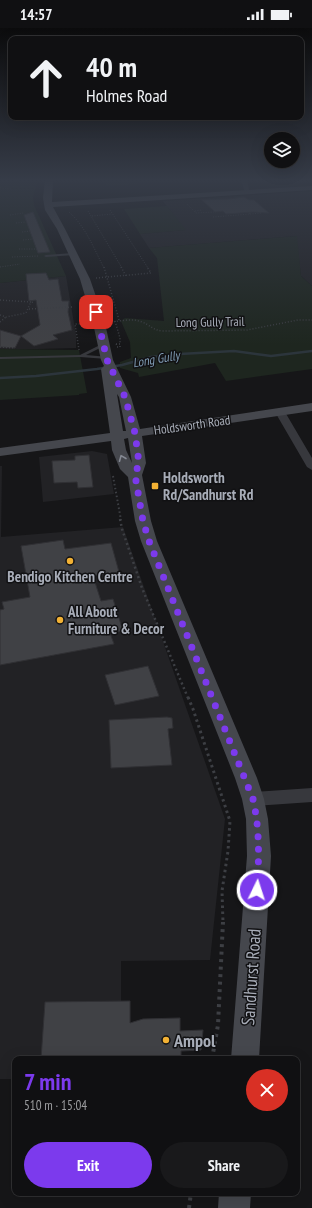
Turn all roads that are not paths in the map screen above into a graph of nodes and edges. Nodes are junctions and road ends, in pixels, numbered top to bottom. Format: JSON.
{"nodes":[{"id":1,"x":64,"y":235,"type":"edge"},
{"id":2,"x":73,"y":254,"type":"junction"},
{"id":3,"x":46,"y":256,"type":"road end"},
{"id":4,"x":104,"y":344,"type":"junction"},
{"id":5,"x":80,"y":354,"type":"junction"},
{"id":6,"x":0,"y":358,"type":"edge"},
{"id":7,"x":108,"y":365,"type":"junction"},
{"id":8,"x":312,"y":407,"type":"edge"},
{"id":9,"x":280,"y":412,"type":"junction"},
{"id":10,"x":135,"y":433,"type":"junction"},
{"id":11,"x":117,"y":436,"type":"junction"},
{"id":12,"x":0,"y":452,"type":"edge"},
{"id":13,"x":312,"y":467,"type":"edge"},
{"id":14,"x":135,"y":475,"type":"junction"},
{"id":15,"x":312,"y":795,"type":"edge"},
{"id":16,"x":253,"y":799,"type":"junction"},
{"id":17,"x":245,"y":1056,"type":"edge"},
{"id":18,"x":235,"y":1196,"type":"edge"},
{"id":19,"x":234,"y":1208,"type":"edge"}],
"edges":[{"from":1,"to":2,"type":"main road"},
{"from":2,"to":3,"type":"lane"},
{"from":2,"to":4,"type":"main road"},
{"from":4,"to":5,"type":"lane"},
{"from":4,"to":7,"type":"main road"},
{"from":5,"to":6,"type":"lane"},
{"from":5,"to":7,"type":"lane"},
{"from":7,"to":10,"type":"main road"},
{"from":7,"to":11,"type":"main road"},
{"from":8,"to":9,"type":"main road","name":"Holdsworth Road"},
{"from":9,"to":10,"type":"main road","name":"Holdsworth Road"},
{"from":9,"to":13,"type":"street"},
{"from":10,"to":11,"type":"main road","name":"Holdsworth Road"},
{"from":10,"to":14,"type":"main road"},
{"from":11,"to":12,"type":"main road","name":"Holdsworth Road"},
{"from":14,"to":11,"type":"main road","one_way":true},
{"from":14,"to":16,"type":"main road","name":"Sandhurst Road"},
{"from":15,"to":16,"type":"street"},
{"from":16,"to":17,"type":"main road","name":"Sandhurst Road"},
{"from":18,"to":19,"type":"main road"}]}
